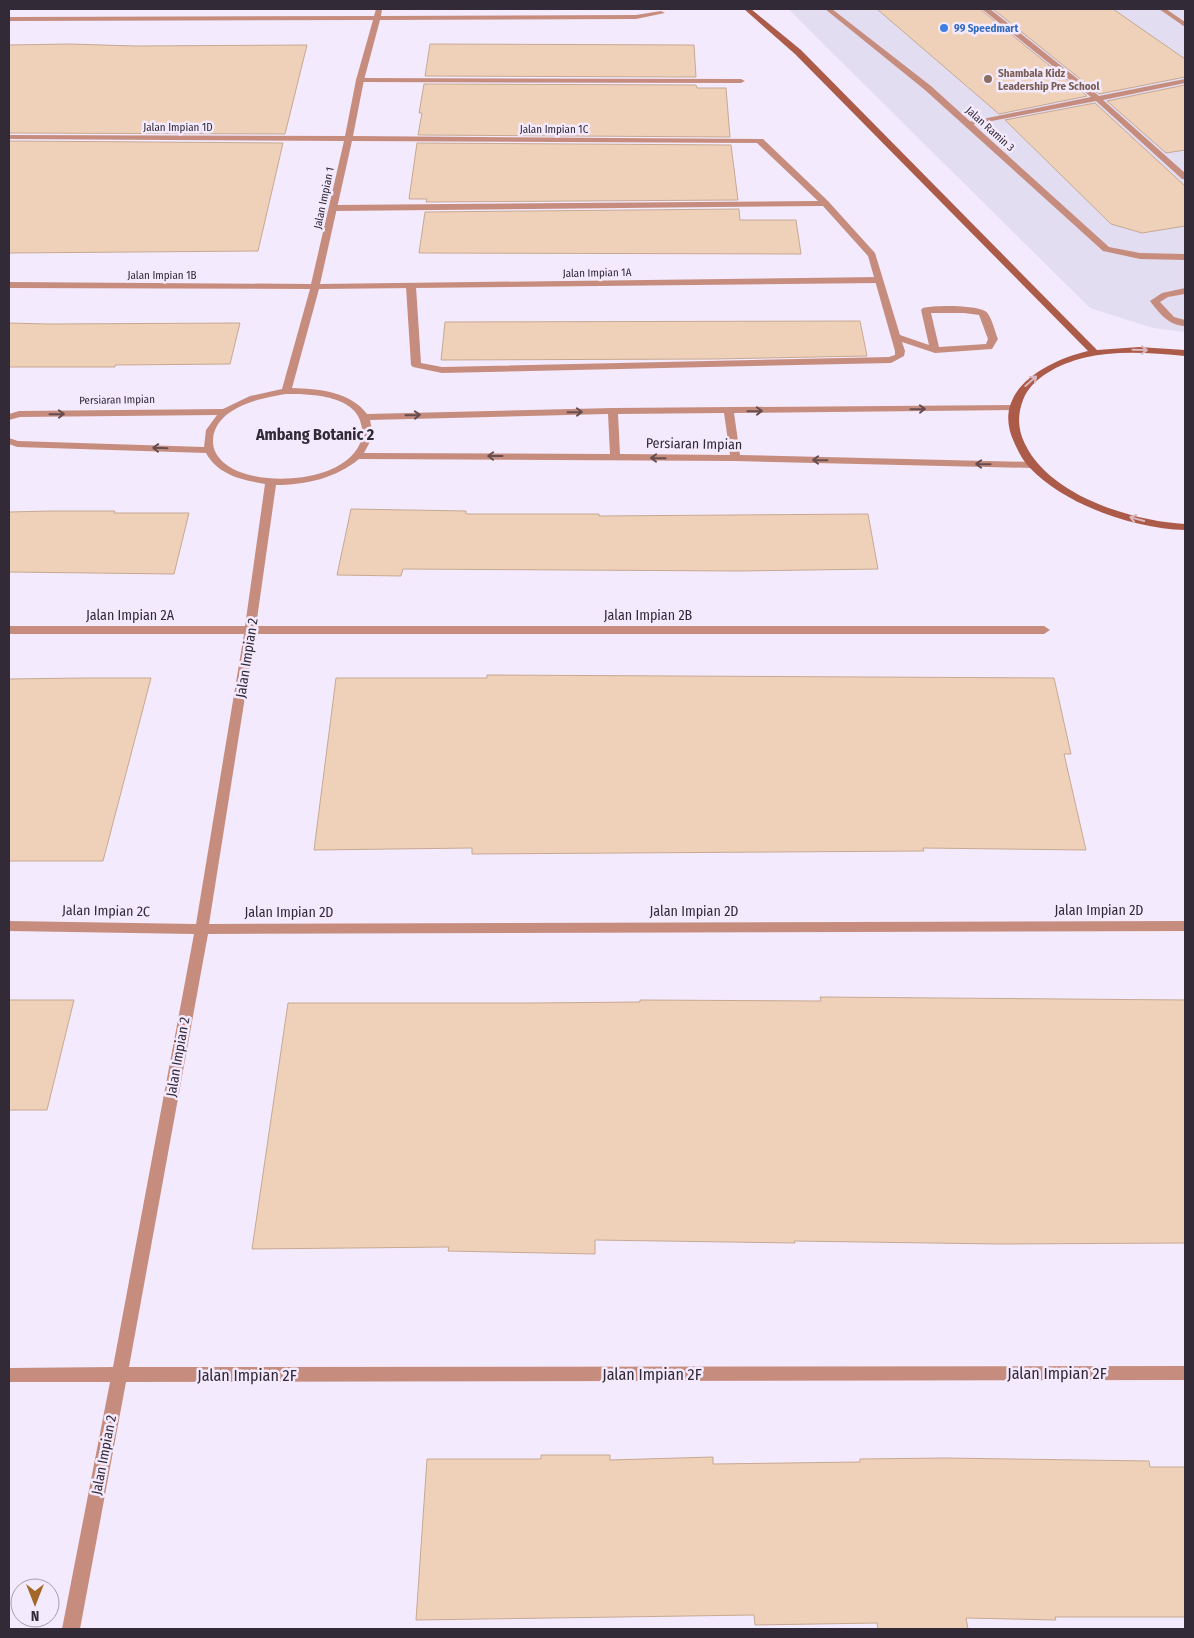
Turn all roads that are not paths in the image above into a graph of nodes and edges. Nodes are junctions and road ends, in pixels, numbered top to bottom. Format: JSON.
{"nodes":[{"id":1,"x":747,"y":9,"type":"edge"},
{"id":2,"x":828,"y":9,"type":"edge"},
{"id":3,"x":986,"y":9,"type":"edge"},
{"id":4,"x":1162,"y":9,"type":"edge"},
{"id":5,"x":379,"y":13,"type":"edge"},
{"id":6,"x":661,"y":13,"type":"dead end"},
{"id":7,"x":9,"y":19,"type":"edge"},
{"id":8,"x":1185,"y":25,"type":"edge"},
{"id":9,"x":360,"y":80,"type":"junction"},
{"id":10,"x":741,"y":81,"type":"dead end"},
{"id":11,"x":1185,"y":81,"type":"edge"},
{"id":12,"x":1099,"y":100,"type":"junction"},
{"id":13,"x":968,"y":124,"type":"junction"},
{"id":14,"x":9,"y":137,"type":"edge"},
{"id":15,"x":348,"y":140,"type":"junction"},
{"id":16,"x":1185,"y":178,"type":"edge"},
{"id":17,"x":825,"y":203,"type":"junction"},
{"id":18,"x":334,"y":208,"type":"junction"},
{"id":19,"x":1185,"y":257,"type":"edge"},
{"id":20,"x":878,"y":280,"type":"junction"},
{"id":21,"x":9,"y":285,"type":"edge"},
{"id":22,"x":315,"y":286,"type":"junction"},
{"id":23,"x":410,"y":287,"type":"junction"},
{"id":24,"x":1185,"y":292,"type":"edge"},
{"id":25,"x":1185,"y":323,"type":"edge"},
{"id":26,"x":895,"y":336,"type":"junction"},
{"id":27,"x":936,"y":350,"type":"junction"},
{"id":28,"x":1095,"y":353,"type":"junction"},
{"id":29,"x":1185,"y":353,"type":"edge"},
{"id":30,"x":286,"y":391,"type":"junction"},
{"id":31,"x":1013,"y":408,"type":"junction"},
{"id":32,"x":614,"y":411,"type":"junction"},
{"id":33,"x":729,"y":411,"type":"junction"},
{"id":34,"x":226,"y":412,"type":"junction"},
{"id":35,"x":364,"y":416,"type":"junction"},
{"id":36,"x":9,"y":417,"type":"edge"},
{"id":37,"x":9,"y":441,"type":"edge"},
{"id":38,"x":209,"y":450,"type":"junction"},
{"id":39,"x":357,"y":456,"type":"junction"},
{"id":40,"x":615,"y":457,"type":"junction"},
{"id":41,"x":735,"y":458,"type":"junction"},
{"id":42,"x":1032,"y":465,"type":"junction"},
{"id":43,"x":271,"y":482,"type":"junction"},
{"id":44,"x":1184,"y":528,"type":"edge"},
{"id":45,"x":9,"y":630,"type":"edge"},
{"id":46,"x":252,"y":630,"type":"junction"},
{"id":47,"x":1044,"y":630,"type":"dead end"},
{"id":48,"x":9,"y":926,"type":"edge"},
{"id":49,"x":1185,"y":926,"type":"edge"},
{"id":50,"x":202,"y":929,"type":"junction"},
{"id":51,"x":1185,"y":1373,"type":"edge"},
{"id":52,"x":9,"y":1375,"type":"edge"},
{"id":53,"x":120,"y":1375,"type":"junction"},
{"id":54,"x":71,"y":1629,"type":"edge"}],
"edges":[{"from":1,"to":28,"type":"street"},
{"from":2,"to":13,"type":"street","name":"Jalan Ramin 3"},
{"from":3,"to":12,"type":"street"},
{"from":4,"to":8,"type":"street"},
{"from":5,"to":6,"type":"street"},
{"from":5,"to":7,"type":"street"},
{"from":5,"to":9,"type":"street","name":"Jalan Impian 1"},
{"from":9,"to":10,"type":"street"},
{"from":9,"to":15,"type":"street","name":"Jalan Impian 1"},
{"from":11,"to":12,"type":"street"},
{"from":12,"to":13,"type":"street"},
{"from":12,"to":16,"type":"street"},
{"from":13,"to":19,"type":"street","name":"Jalan Ramin 3"},
{"from":14,"to":15,"type":"street","name":"Jalan Impian 1D"},
{"from":15,"to":17,"type":"street","name":"Jalan Impian 1C"},
{"from":15,"to":18,"type":"street","name":"Jalan Impian 1"},
{"from":17,"to":18,"type":"street"},
{"from":17,"to":20,"type":"street"},
{"from":18,"to":22,"type":"street","name":"Jalan Impian 1"},
{"from":20,"to":23,"type":"street","name":"Jalan Impian 1A"},
{"from":20,"to":26,"type":"street"},
{"from":21,"to":22,"type":"street","name":"Jalan Impian 1B"},
{"from":22,"to":23,"type":"street","name":"Jalan Impian 1A"},
{"from":22,"to":30,"type":"street","name":"Jalan Impian 1"},
{"from":23,"to":26,"type":"street"},
{"from":24,"to":25,"type":"street"},
{"from":26,"to":27,"type":"street"},
{"from":27,"to":27,"type":"street"},
{"from":28,"to":29,"type":"street","one_way":true},
{"from":31,"to":28,"type":"street","one_way":true},
{"from":30,"to":34,"type":"street"},
{"from":30,"to":35,"type":"street"},
{"from":33,"to":31,"type":"street","one_way":true},
{"from":31,"to":42,"type":"street"},
{"from":32,"to":33,"type":"street"},
{"from":35,"to":32,"type":"street","one_way":true},
{"from":32,"to":40,"type":"street"},
{"from":33,"to":41,"type":"street"},
{"from":36,"to":34,"type":"street","name":"Persiaran Impian","one_way":true},
{"from":34,"to":38,"type":"street"},
{"from":35,"to":39,"type":"street"},
{"from":38,"to":37,"type":"street","one_way":true},
{"from":38,"to":43,"type":"street"},
{"from":40,"to":39,"type":"street","name":"Persiaran Impian","one_way":true},
{"from":39,"to":43,"type":"street"},
{"from":41,"to":40,"type":"street","name":"Persiaran Impian","one_way":true},
{"from":42,"to":41,"type":"street","name":"Persiaran Impian","one_way":true},
{"from":44,"to":42,"type":"street","one_way":true},
{"from":43,"to":46,"type":"street","name":"Jalan Impian 2"},
{"from":45,"to":46,"type":"street","name":"Jalan Impian 2A"},
{"from":46,"to":47,"type":"street","name":"Jalan Impian 2B"},
{"from":46,"to":50,"type":"street","name":"Jalan Impian 2"},
{"from":48,"to":50,"type":"street","name":"Jalan Impian 2C"},
{"from":49,"to":50,"type":"street","name":"Jalan Impian 2D"},
{"from":50,"to":53,"type":"street","name":"Jalan Impian 2"},
{"from":51,"to":53,"type":"street","name":"Jalan Impian 2F"},
{"from":52,"to":53,"type":"street","name":"Jalan Impian 2F"},
{"from":53,"to":54,"type":"street","name":"Jalan Impian 2"}]}
